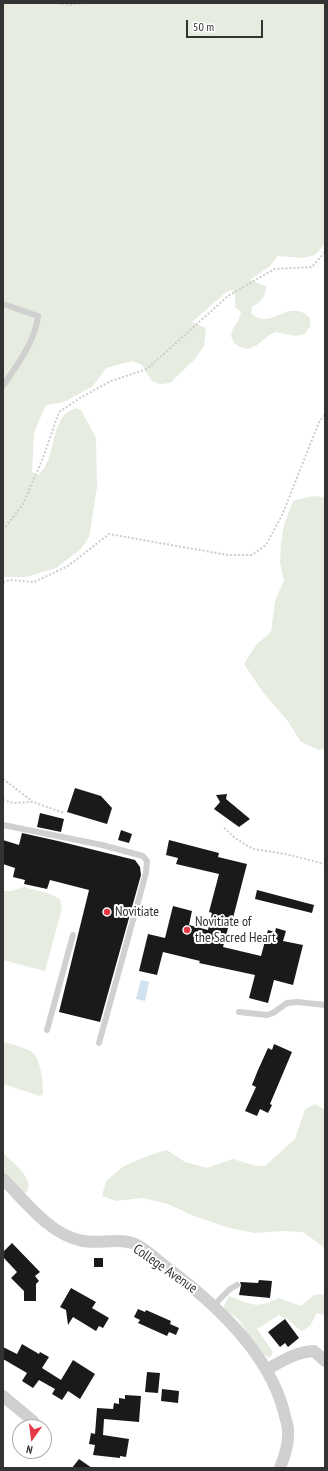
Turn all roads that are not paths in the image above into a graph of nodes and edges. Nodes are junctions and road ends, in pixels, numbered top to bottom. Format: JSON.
{"nodes":[{"id":1,"x":3,"y":304,"type":"edge"},
{"id":2,"x":3,"y":386,"type":"edge"},
{"id":3,"x":3,"y":825,"type":"edge"},
{"id":4,"x":73,"y":935,"type":"dead end"},
{"id":5,"x":325,"y":1005,"type":"edge"},
{"id":6,"x":239,"y":1012,"type":"dead end"},
{"id":7,"x":47,"y":1030,"type":"dead end"},
{"id":8,"x":99,"y":1043,"type":"dead end"},
{"id":9,"x":3,"y":1179,"type":"edge"},
{"id":10,"x":237,"y":1285,"type":"dead end"},
{"id":11,"x":213,"y":1306,"type":"junction"},
{"id":12,"x":325,"y":1360,"type":"edge"},
{"id":13,"x":266,"y":1370,"type":"junction"},
{"id":14,"x":3,"y":1396,"type":"edge"},
{"id":15,"x":31,"y":1419,"type":"edge"},
{"id":16,"x":280,"y":1468,"type":"edge"}],
"edges":[{"from":1,"to":2,"type":"lane"},
{"from":3,"to":8,"type":"lane"},
{"from":4,"to":7,"type":"lane"},
{"from":5,"to":6,"type":"lane"},
{"from":9,"to":11,"type":"street","name":"College Avenue"},
{"from":10,"to":11,"type":"lane"},
{"from":11,"to":13,"type":"street","name":"College Avenue"},
{"from":12,"to":13,"type":"street"},
{"from":13,"to":16,"type":"street","name":"College Avenue"},
{"from":14,"to":15,"type":"street"}]}
